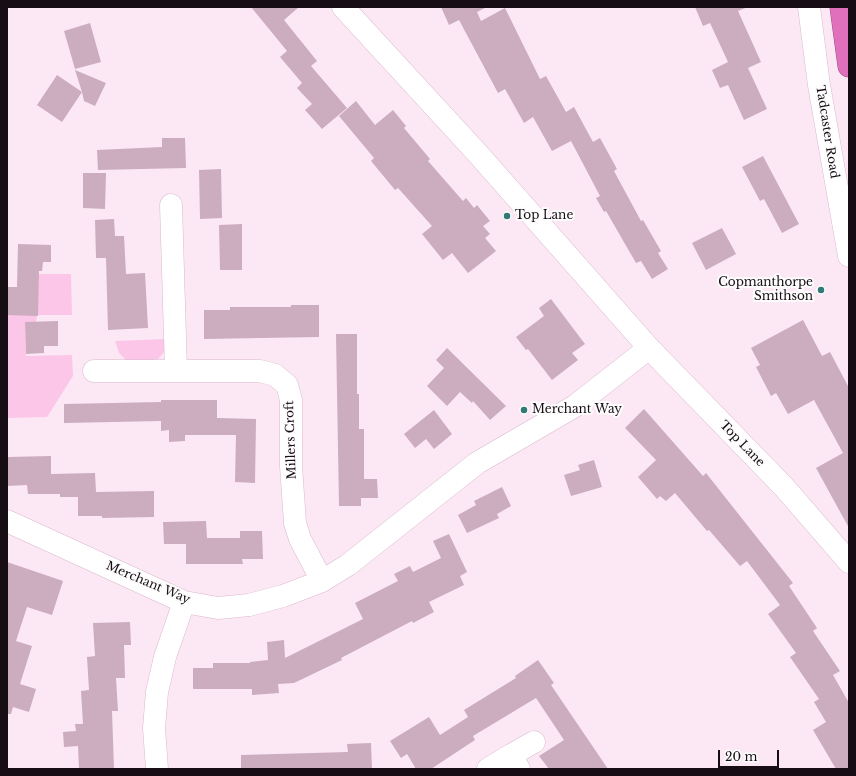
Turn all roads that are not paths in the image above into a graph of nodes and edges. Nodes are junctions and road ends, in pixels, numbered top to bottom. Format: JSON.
{"nodes":[{"id":1,"x":343,"y":7,"type":"edge"},
{"id":2,"x":809,"y":7,"type":"edge"},
{"id":3,"x":841,"y":7,"type":"edge"},
{"id":4,"x":849,"y":66,"type":"edge"},
{"id":5,"x":171,"y":205,"type":"dead end"},
{"id":6,"x":849,"y":256,"type":"edge"},
{"id":7,"x":649,"y":348,"type":"junction"},
{"id":8,"x":176,"y":370,"type":"junction"},
{"id":9,"x":94,"y":371,"type":"dead end"},
{"id":10,"x":7,"y":521,"type":"edge"},
{"id":11,"x":849,"y":562,"type":"edge"},
{"id":12,"x":322,"y":581,"type":"junction"},
{"id":13,"x":184,"y":602,"type":"junction"},
{"id":14,"x":534,"y":742,"type":"dead end"},
{"id":15,"x":515,"y":762,"type":"edge"},
{"id":16,"x":157,"y":769,"type":"edge"},
{"id":17,"x":488,"y":769,"type":"edge"}],
"edges":[{"from":1,"to":7,"type":"street","name":"Top Lane"},
{"from":2,"to":6,"type":"street","name":"Tadcaster Road"},
{"from":3,"to":4,"type":"highway"},
{"from":5,"to":8,"type":"street"},
{"from":7,"to":11,"type":"street","name":"Top Lane"},
{"from":7,"to":12,"type":"street","name":"Merchant Way"},
{"from":8,"to":9,"type":"street","name":"Millers Croft"},
{"from":8,"to":12,"type":"street","name":"Millers Croft"},
{"from":10,"to":13,"type":"street","name":"Merchant Way"},
{"from":12,"to":13,"type":"street","name":"Merchant Way"},
{"from":13,"to":16,"type":"street"},
{"from":14,"to":15,"type":"street"},
{"from":15,"to":17,"type":"street"}]}
